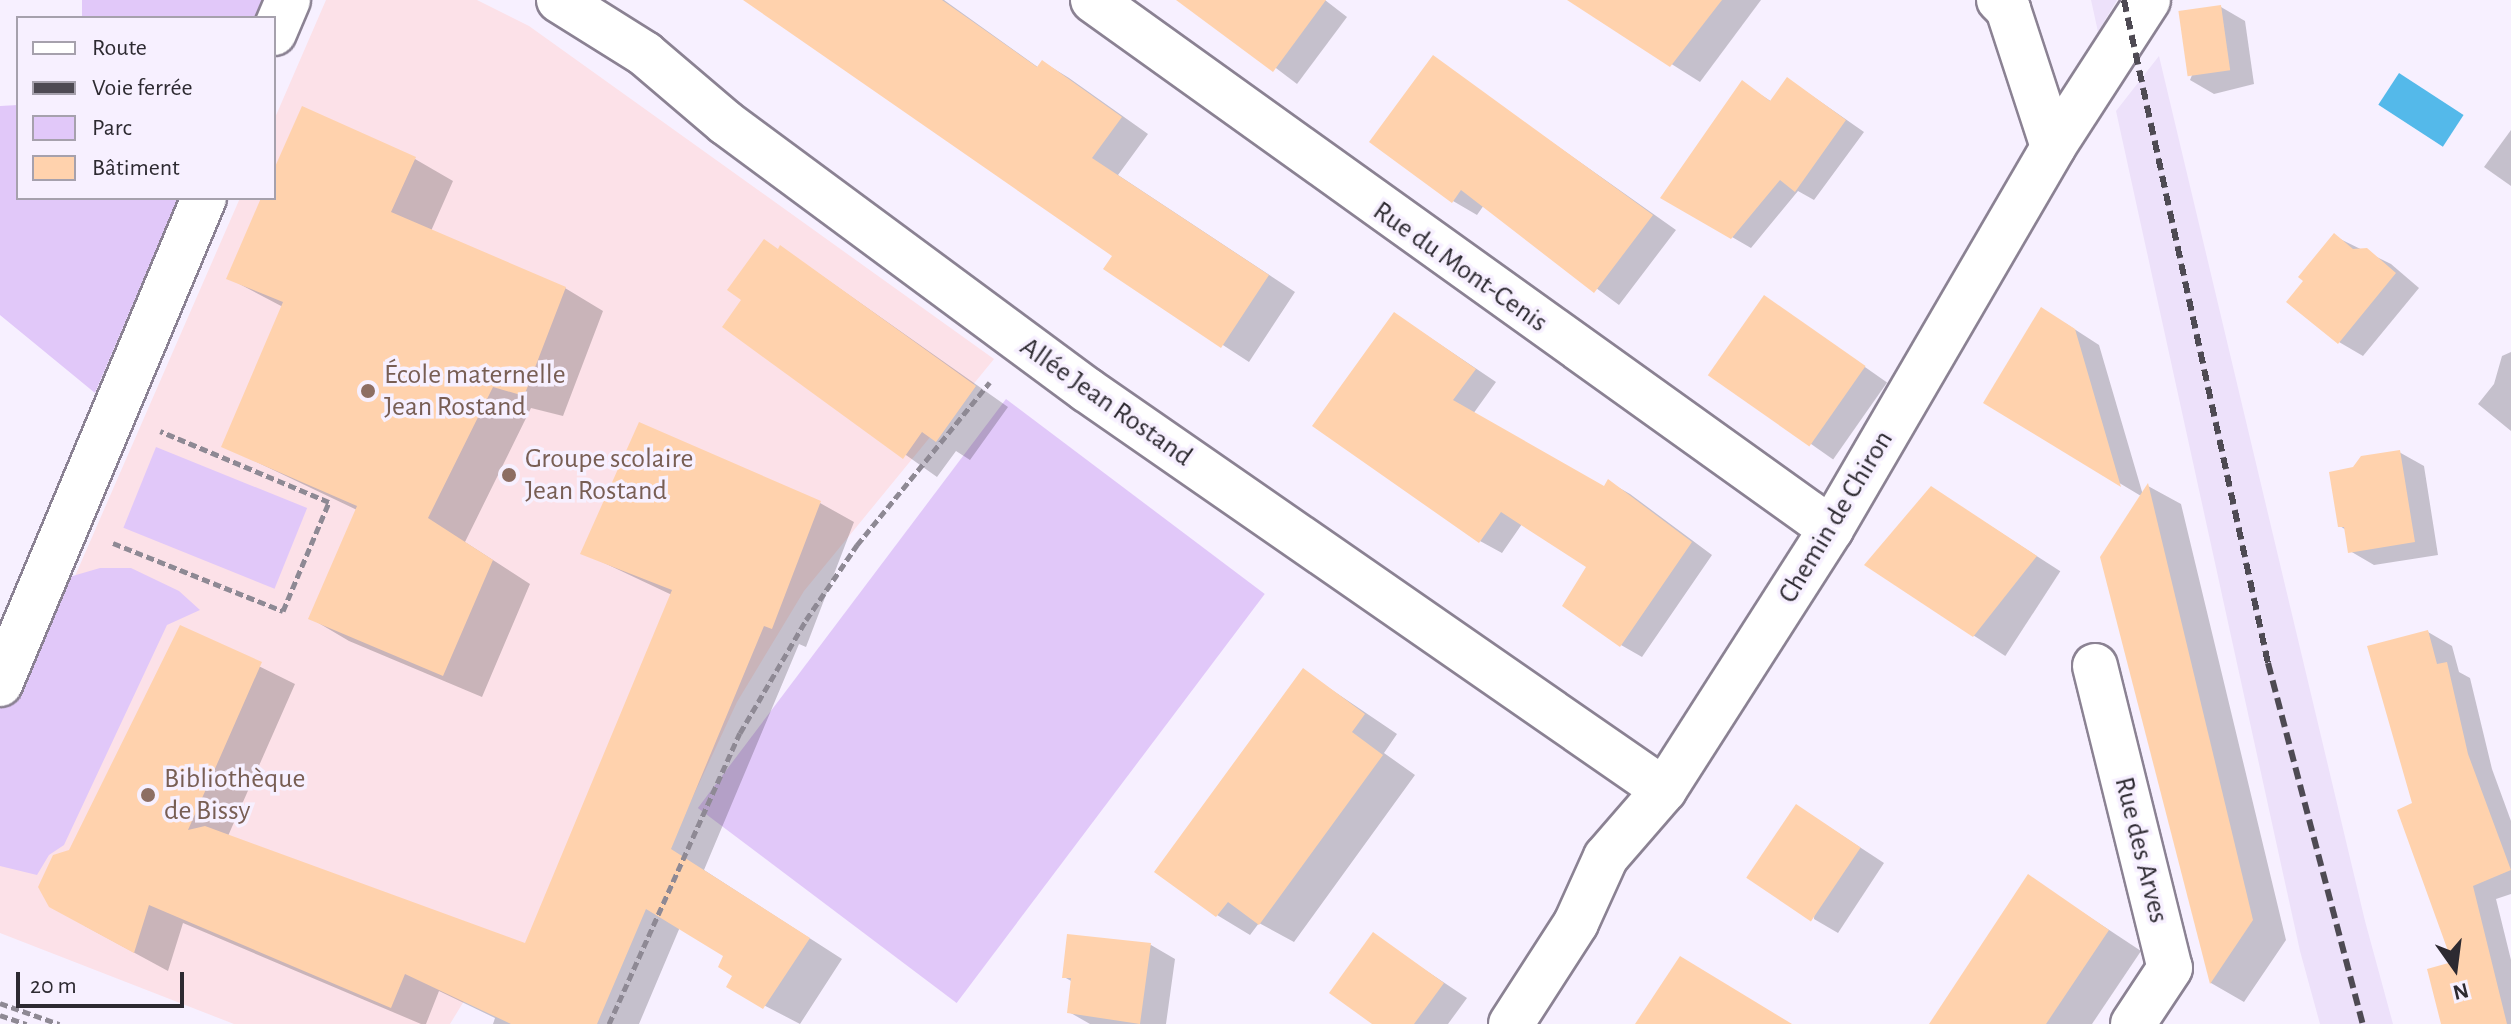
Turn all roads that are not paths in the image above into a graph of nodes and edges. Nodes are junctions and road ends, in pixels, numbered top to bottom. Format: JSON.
{"nodes":[{"id":1,"x":288,"y":0,"type":"edge"},
{"id":2,"x":559,"y":0,"type":"edge"},
{"id":3,"x":1093,"y":0,"type":"edge"},
{"id":4,"x":2148,"y":0,"type":"edge"},
{"id":5,"x":2005,"y":3,"type":"edge"},
{"id":6,"x":276,"y":28,"type":"edge"},
{"id":7,"x":2053,"y":147,"type":"junction"},
{"id":8,"x":203,"y":200,"type":"edge"},
{"id":9,"x":1831,"y":529,"type":"junction"},
{"id":10,"x":2095,"y":666,"type":"dead end"},
{"id":11,"x":0,"y":684,"type":"edge"},
{"id":12,"x":1664,"y":790,"type":"junction"},
{"id":13,"x":1511,"y":1024,"type":"edge"},
{"id":14,"x":2133,"y":1024,"type":"edge"}],
"edges":[{"from":1,"to":6,"type":"street"},
{"from":2,"to":12,"type":"street","name":"Allée Jean Rostand"},
{"from":3,"to":9,"type":"street","name":"Rue du Mont-Cenis"},
{"from":4,"to":7,"type":"street","name":"Chemin de Chiron"},
{"from":5,"to":7,"type":"street"},
{"from":7,"to":9,"type":"street","name":"Chemin de Chiron"},
{"from":8,"to":11,"type":"street"},
{"from":9,"to":12,"type":"street","name":"Chemin de Chiron"},
{"from":10,"to":14,"type":"street","name":"Rue des Arves"},
{"from":12,"to":13,"type":"street","name":"Chemin de Chiron"}]}
